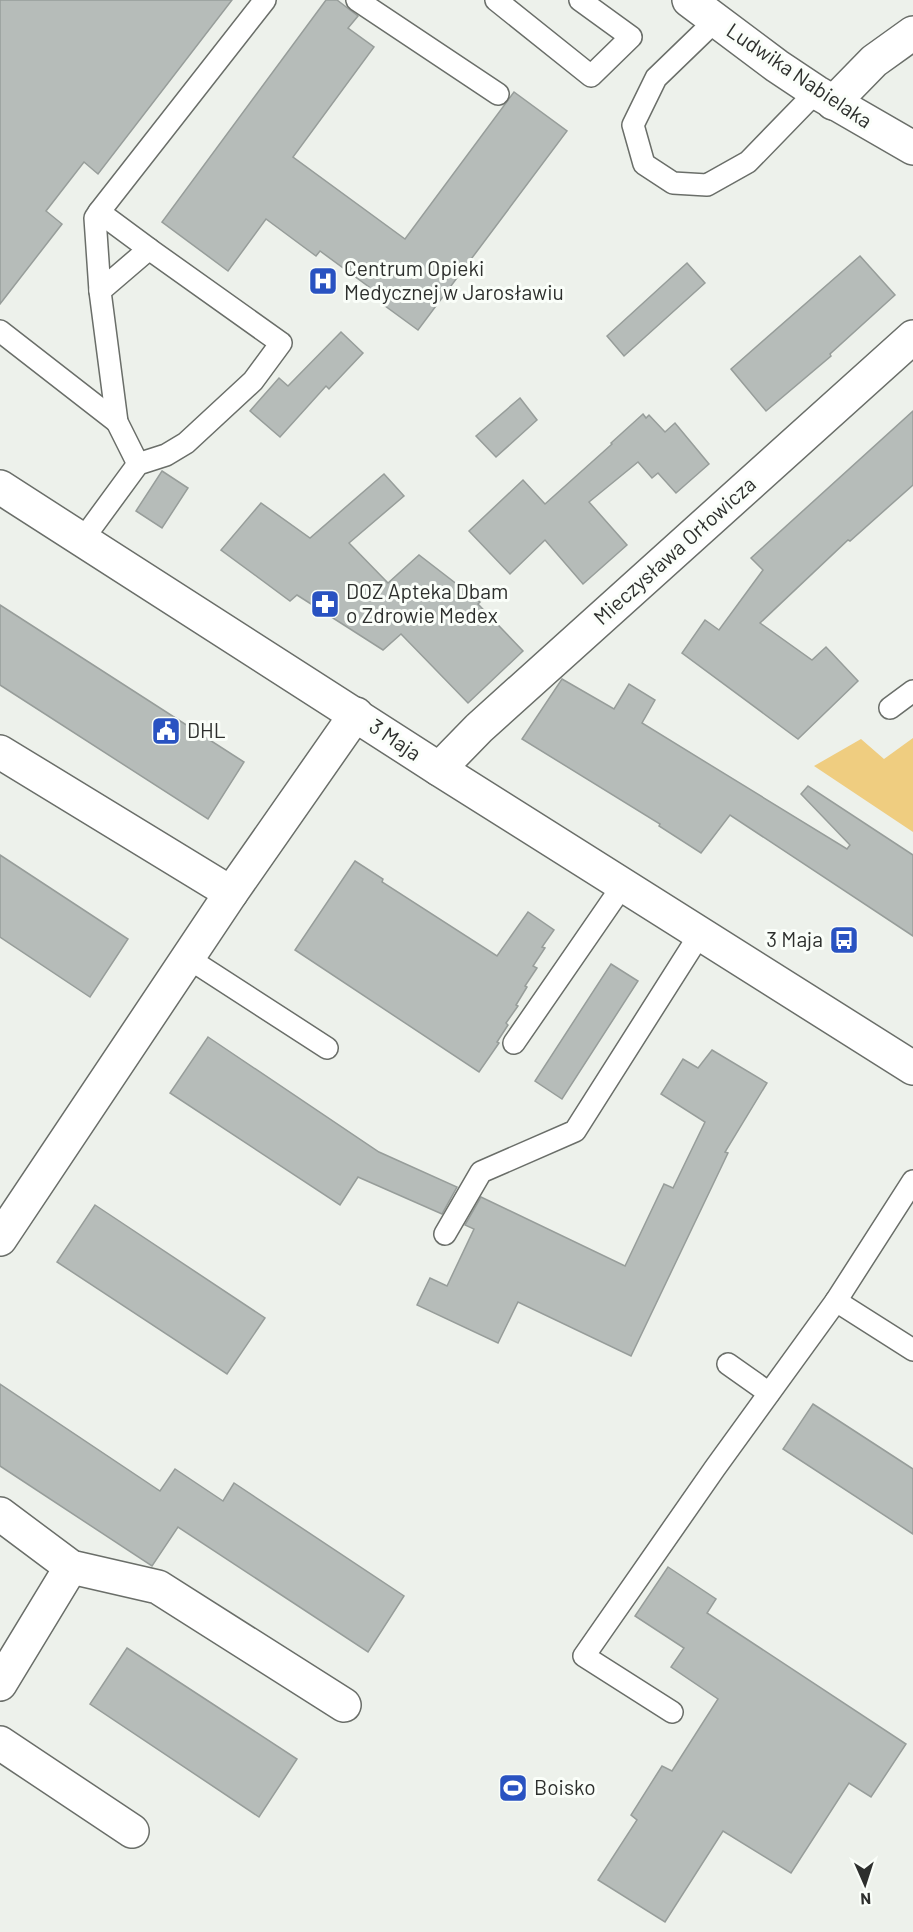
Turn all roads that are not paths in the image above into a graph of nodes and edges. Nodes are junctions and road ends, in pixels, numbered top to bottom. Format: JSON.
{"nodes":[{"id":1,"x":265,"y":0,"type":"edge"},
{"id":2,"x":357,"y":0,"type":"edge"},
{"id":3,"x":496,"y":0,"type":"edge"},
{"id":4,"x":580,"y":0,"type":"edge"},
{"id":5,"x":689,"y":0,"type":"edge"},
{"id":6,"x":716,"y":20,"type":"junction"},
{"id":7,"x":913,"y":33,"type":"edge"},
{"id":8,"x":498,"y":94,"type":"dead end"},
{"id":9,"x":824,"y":97,"type":"junction"},
{"id":10,"x":913,"y":148,"type":"edge"},
{"id":11,"x":99,"y":212,"type":"junction"},
{"id":12,"x":149,"y":249,"type":"junction"},
{"id":13,"x":99,"y":291,"type":"junction"},
{"id":14,"x":0,"y":331,"type":"edge"},
{"id":15,"x":913,"y":337,"type":"edge"},
{"id":16,"x":117,"y":422,"type":"junction"},
{"id":17,"x":138,"y":464,"type":"junction"},
{"id":18,"x":0,"y":487,"type":"edge"},
{"id":19,"x":83,"y":539,"type":"junction"},
{"id":20,"x":913,"y":691,"type":"edge"},
{"id":21,"x":890,"y":708,"type":"dead end"},
{"id":22,"x":356,"y":714,"type":"junction"},
{"id":23,"x":0,"y":752,"type":"edge"},
{"id":24,"x":439,"y":769,"type":"junction"},
{"id":25,"x":623,"y":885,"type":"junction"},
{"id":26,"x":231,"y":893,"type":"junction"},
{"id":27,"x":700,"y":934,"type":"junction"},
{"id":28,"x":188,"y":958,"type":"junction"},
{"id":29,"x":514,"y":1043,"type":"dead end"},
{"id":30,"x":327,"y":1048,"type":"dead end"},
{"id":31,"x":913,"y":1068,"type":"edge"},
{"id":32,"x":913,"y":1181,"type":"edge"},
{"id":33,"x":445,"y":1234,"type":"dead end"},
{"id":34,"x":0,"y":1239,"type":"edge"},
{"id":35,"x":836,"y":1301,"type":"junction"},
{"id":36,"x":913,"y":1350,"type":"edge"},
{"id":37,"x":728,"y":1364,"type":"dead end"},
{"id":38,"x":769,"y":1393,"type":"junction"},
{"id":39,"x":0,"y":1514,"type":"edge"},
{"id":40,"x":71,"y":1567,"type":"junction"},
{"id":41,"x":0,"y":1684,"type":"edge"},
{"id":42,"x":344,"y":1705,"type":"dead end"},
{"id":43,"x":672,"y":1712,"type":"dead end"},
{"id":44,"x":0,"y":1743,"type":"edge"},
{"id":45,"x":132,"y":1831,"type":"dead end"}],
"edges":[{"from":1,"to":11,"type":"lane"},
{"from":2,"to":8,"type":"lane"},
{"from":3,"to":4,"type":"lane"},
{"from":5,"to":6,"type":"street","name":"Ludwika Nabielaka"},
{"from":6,"to":9,"type":"street","name":"Ludwika Nabielaka"},
{"from":6,"to":9,"type":"lane"},
{"from":7,"to":9,"type":"street"},
{"from":9,"to":10,"type":"street","name":"Ludwika Nabielaka"},
{"from":11,"to":12,"type":"lane"},
{"from":11,"to":13,"type":"lane"},
{"from":12,"to":13,"type":"lane"},
{"from":12,"to":17,"type":"lane"},
{"from":13,"to":16,"type":"lane"},
{"from":14,"to":16,"type":"lane"},
{"from":15,"to":24,"type":"street","name":"Mieczysława Orłowicza"},
{"from":16,"to":17,"type":"lane"},
{"from":17,"to":19,"type":"lane"},
{"from":18,"to":19,"type":"street","name":"3 Maja"},
{"from":19,"to":22,"type":"street","name":"3 Maja"},
{"from":20,"to":21,"type":"lane"},
{"from":22,"to":24,"type":"street","name":"3 Maja"},
{"from":22,"to":26,"type":"street"},
{"from":23,"to":26,"type":"street"},
{"from":24,"to":25,"type":"street","name":"3 Maja"},
{"from":25,"to":27,"type":"street","name":"3 Maja"},
{"from":25,"to":29,"type":"lane"},
{"from":26,"to":28,"type":"street"},
{"from":27,"to":31,"type":"street","name":"3 Maja"},
{"from":27,"to":33,"type":"lane"},
{"from":28,"to":30,"type":"lane"},
{"from":28,"to":34,"type":"street"},
{"from":32,"to":35,"type":"lane"},
{"from":35,"to":36,"type":"lane"},
{"from":35,"to":38,"type":"lane"},
{"from":37,"to":38,"type":"lane"},
{"from":38,"to":43,"type":"lane"},
{"from":39,"to":40,"type":"street"},
{"from":40,"to":41,"type":"street"},
{"from":40,"to":42,"type":"street"},
{"from":44,"to":45,"type":"street"}]}
